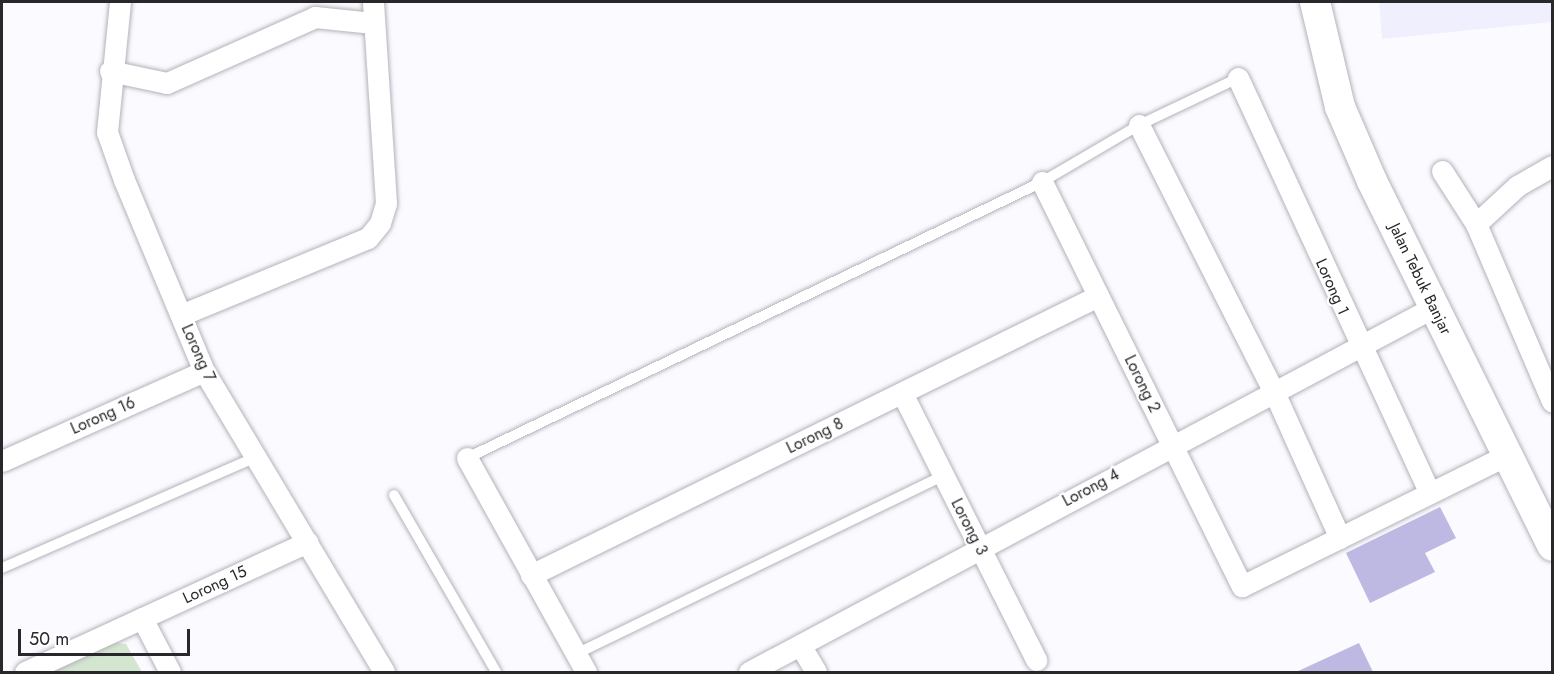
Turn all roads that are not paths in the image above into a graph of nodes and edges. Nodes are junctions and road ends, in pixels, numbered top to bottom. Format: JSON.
{"nodes":[{"id":1,"x":120,"y":2,"type":"edge"},
{"id":2,"x":373,"y":2,"type":"edge"},
{"id":3,"x":1315,"y":2,"type":"edge"},
{"id":4,"x":373,"y":23,"type":"junction"},
{"id":5,"x":110,"y":71,"type":"junction"},
{"id":6,"x":1238,"y":78,"type":"joint"},
{"id":7,"x":1139,"y":125,"type":"junction"},
{"id":8,"x":1552,"y":166,"type":"edge"},
{"id":9,"x":1442,"y":171,"type":"dead end"},
{"id":10,"x":1042,"y":182,"type":"junction"},
{"id":11,"x":1476,"y":224,"type":"junction"},
{"id":12,"x":1098,"y":296,"type":"junction"},
{"id":13,"x":1434,"y":307,"type":"junction"},
{"id":14,"x":181,"y":315,"type":"junction"},
{"id":15,"x":1359,"y":347,"type":"junction"},
{"id":16,"x":204,"y":371,"type":"junction"},
{"id":17,"x":1274,"y":392,"type":"junction"},
{"id":18,"x":902,"y":393,"type":"junction"},
{"id":19,"x":1552,"y":401,"type":"edge"},
{"id":20,"x":1172,"y":445,"type":"junction"},
{"id":21,"x":1507,"y":455,"type":"junction"},
{"id":22,"x":256,"y":457,"type":"junction"},
{"id":23,"x":467,"y":458,"type":"joint"},
{"id":24,"x":2,"y":461,"type":"edge"},
{"id":25,"x":943,"y":476,"type":"junction"},
{"id":26,"x":1430,"y":493,"type":"junction"},
{"id":27,"x":394,"y":495,"type":"dead end"},
{"id":28,"x":1340,"y":538,"type":"junction"},
{"id":29,"x":307,"y":542,"type":"junction"},
{"id":30,"x":1552,"y":546,"type":"edge"},
{"id":31,"x":979,"y":548,"type":"junction"},
{"id":32,"x":2,"y":568,"type":"edge"},
{"id":33,"x":531,"y":575,"type":"junction"},
{"id":34,"x":142,"y":618,"type":"junction"},
{"id":35,"x":800,"y":645,"type":"junction"},
{"id":36,"x":1036,"y":660,"type":"dead end"},
{"id":37,"x":581,"y":663,"type":"edge"},
{"id":38,"x":27,"y":672,"type":"edge"},
{"id":39,"x":170,"y":672,"type":"edge"},
{"id":40,"x":384,"y":672,"type":"edge"},
{"id":41,"x":496,"y":672,"type":"edge"},
{"id":42,"x":749,"y":672,"type":"edge"},
{"id":43,"x":816,"y":672,"type":"edge"}],
"edges":[{"from":1,"to":5,"type":"street","name":"Lorong 7"},
{"from":2,"to":4,"type":"street"},
{"from":3,"to":13,"type":"street","name":"Jalan Tebuk Banjar"},
{"from":4,"to":5,"type":"street"},
{"from":4,"to":14,"type":"street"},
{"from":5,"to":14,"type":"street","name":"Lorong 7"},
{"from":6,"to":7,"type":"lane"},
{"from":6,"to":15,"type":"street","name":"Lorong 1"},
{"from":7,"to":10,"type":"lane"},
{"from":7,"to":17,"type":"street"},
{"from":8,"to":11,"type":"street"},
{"from":9,"to":11,"type":"street"},
{"from":10,"to":12,"type":"street","name":"Lorong 2"},
{"from":10,"to":23,"type":"lane"},
{"from":11,"to":19,"type":"street"},
{"from":12,"to":18,"type":"street","name":"Lorong 8"},
{"from":12,"to":20,"type":"street","name":"Lorong 2"},
{"from":13,"to":15,"type":"street","name":"Lorong 4"},
{"from":13,"to":21,"type":"street","name":"Jalan Tebuk Banjar"},
{"from":14,"to":16,"type":"street","name":"Lorong 7"},
{"from":15,"to":17,"type":"street","name":"Lorong 4"},
{"from":15,"to":26,"type":"street","name":"Lorong 1"},
{"from":16,"to":22,"type":"street","name":"Lorong 7"},
{"from":16,"to":24,"type":"street","name":"Lorong 16"},
{"from":17,"to":20,"type":"street","name":"Lorong 4"},
{"from":17,"to":28,"type":"street"},
{"from":18,"to":25,"type":"street","name":"Lorong 3"},
{"from":18,"to":33,"type":"street","name":"Lorong 8"},
{"from":20,"to":28,"type":"street","name":"Lorong 2"},
{"from":20,"to":31,"type":"street","name":"Lorong 4"},
{"from":21,"to":26,"type":"street"},
{"from":21,"to":30,"type":"street","name":"Jalan Tebuk Banjar"},
{"from":22,"to":29,"type":"street","name":"Lorong 7"},
{"from":22,"to":32,"type":"lane"},
{"from":23,"to":33,"type":"street"},
{"from":25,"to":31,"type":"street","name":"Lorong 3"},
{"from":25,"to":37,"type":"lane"},
{"from":26,"to":28,"type":"street"},
{"from":27,"to":41,"type":"lane"},
{"from":29,"to":34,"type":"street","name":"Lorong 15"},
{"from":29,"to":40,"type":"street","name":"Lorong 7"},
{"from":31,"to":35,"type":"street","name":"Lorong 4"},
{"from":31,"to":36,"type":"street","name":"Lorong 3"},
{"from":33,"to":37,"type":"street"},
{"from":34,"to":38,"type":"street","name":"Lorong 15"},
{"from":34,"to":39,"type":"street"},
{"from":35,"to":42,"type":"street","name":"Lorong 4"},
{"from":35,"to":43,"type":"street"}]}
